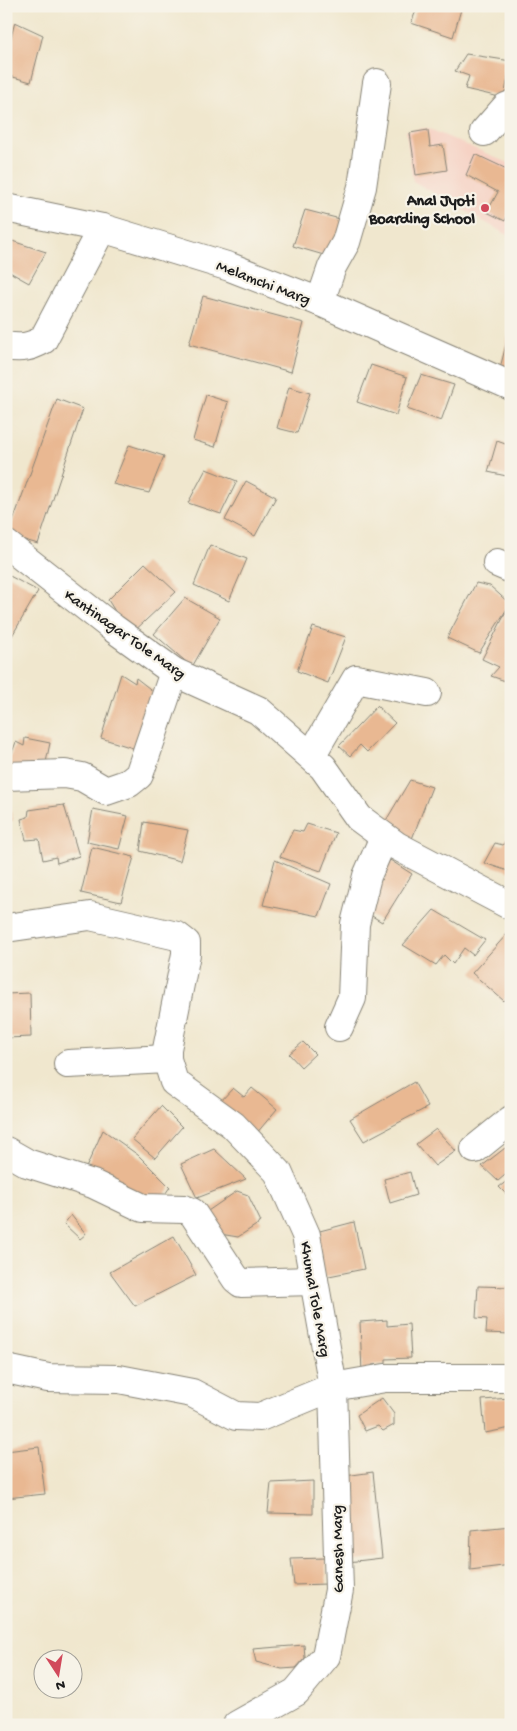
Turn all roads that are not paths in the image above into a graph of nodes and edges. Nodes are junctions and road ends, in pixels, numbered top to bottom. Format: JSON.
{"nodes":[{"id":1,"x":378,"y":83,"type":"dead end"},
{"id":2,"x":511,"y":105,"type":"edge"},
{"id":3,"x":484,"y":132,"type":"dead end"},
{"id":4,"x":6,"y":208,"type":"edge"},
{"id":5,"x":102,"y":228,"type":"junction"},
{"id":6,"x":320,"y":302,"type":"junction"},
{"id":7,"x":6,"y":346,"type":"edge"},
{"id":8,"x":511,"y":386,"type":"edge"},
{"id":9,"x":6,"y":544,"type":"edge"},
{"id":10,"x":174,"y":672,"type":"junction"},
{"id":11,"x":427,"y":693,"type":"dead end"},
{"id":12,"x":310,"y":756,"type":"junction"},
{"id":13,"x":6,"y":776,"type":"edge"},
{"id":14,"x":384,"y":837,"type":"junction"},
{"id":15,"x":511,"y":906,"type":"edge"},
{"id":16,"x":6,"y":928,"type":"edge"},
{"id":17,"x":339,"y":1026,"type":"dead end"},
{"id":18,"x":167,"y":1059,"type":"junction"},
{"id":19,"x":68,"y":1064,"type":"dead end"},
{"id":20,"x":511,"y":1120,"type":"edge"},
{"id":21,"x":475,"y":1150,"type":"dead end"},
{"id":22,"x":6,"y":1151,"type":"edge"},
{"id":23,"x":314,"y":1281,"type":"junction"},
{"id":24,"x":6,"y":1370,"type":"edge"},
{"id":25,"x":511,"y":1378,"type":"edge"},
{"id":26,"x":333,"y":1387,"type":"junction"},
{"id":27,"x":237,"y":1725,"type":"edge"}],
"edges":[{"from":1,"to":6,"type":"street"},
{"from":2,"to":3,"type":"street"},
{"from":4,"to":5,"type":"street","name":"Melamchi Marg"},
{"from":5,"to":6,"type":"street","name":"Melamchi Marg"},
{"from":5,"to":7,"type":"street"},
{"from":6,"to":8,"type":"street","name":"Melamchi Marg"},
{"from":9,"to":10,"type":"street","name":"Kantinagar Tole Marg"},
{"from":10,"to":12,"type":"street","name":"Kantinagar Tole Marg"},
{"from":10,"to":13,"type":"street"},
{"from":11,"to":12,"type":"street"},
{"from":12,"to":14,"type":"street","name":"Kantinagar Tole Marg"},
{"from":14,"to":15,"type":"street","name":"Kantinagar Tole Marg"},
{"from":14,"to":17,"type":"street"},
{"from":16,"to":18,"type":"street","name":"Khumal Tole Marg"},
{"from":18,"to":19,"type":"street"},
{"from":18,"to":23,"type":"street","name":"Khumal Tole Marg"},
{"from":20,"to":21,"type":"street"},
{"from":22,"to":23,"type":"street"},
{"from":23,"to":26,"type":"street","name":"Khumal Tole Marg"},
{"from":24,"to":26,"type":"street"},
{"from":25,"to":26,"type":"street"},
{"from":26,"to":27,"type":"street","name":"Ganesh Marg"}]}
